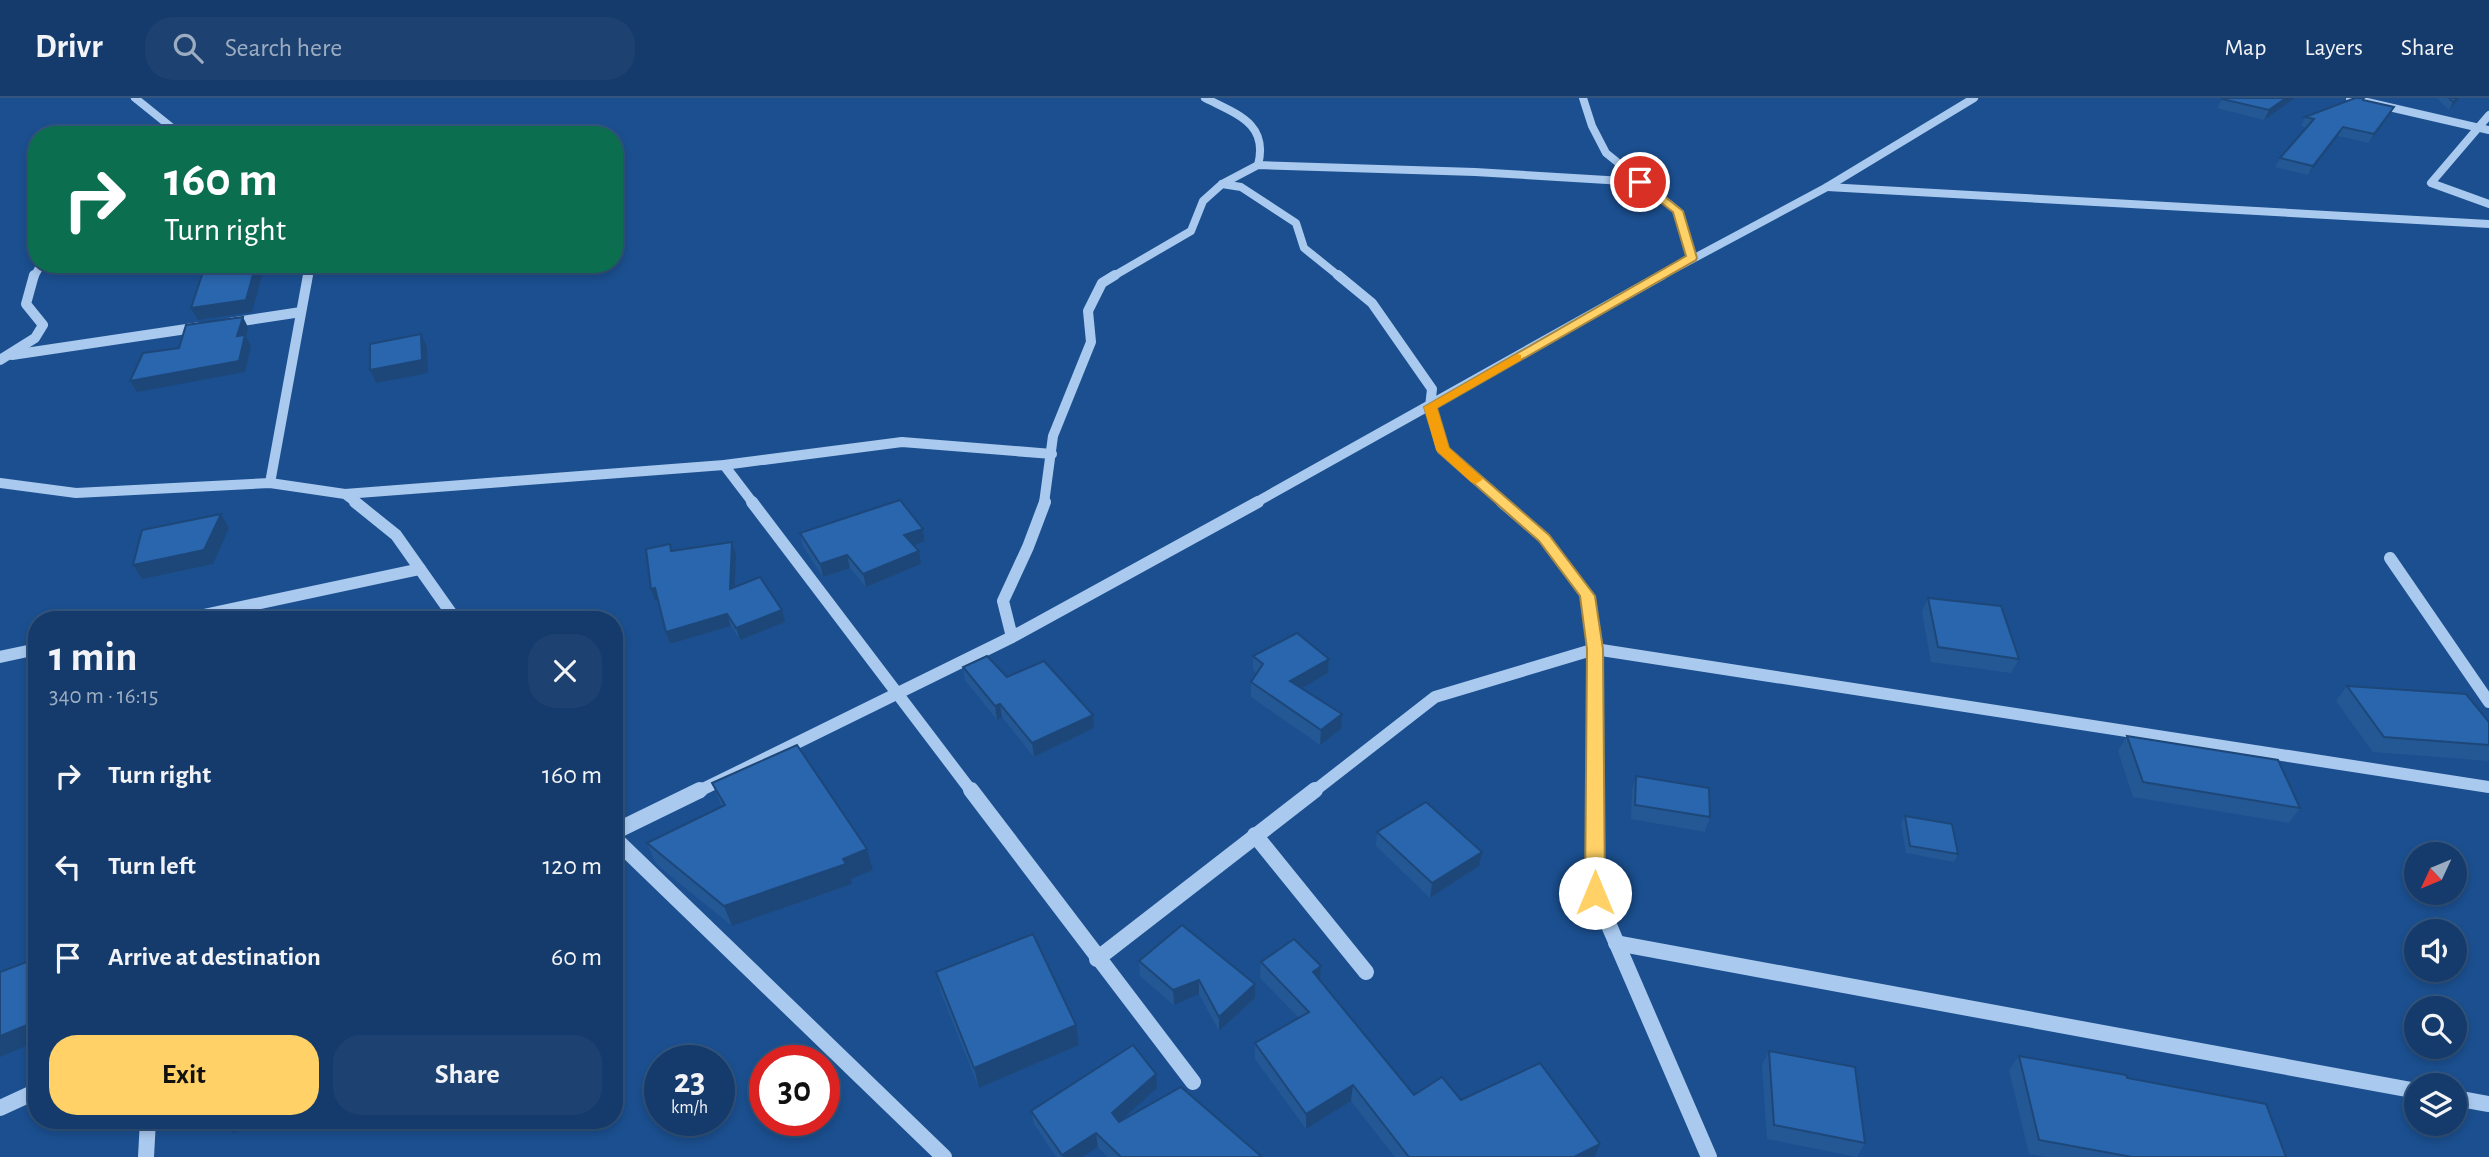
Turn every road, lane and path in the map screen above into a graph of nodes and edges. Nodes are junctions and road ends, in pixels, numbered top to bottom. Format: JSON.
{"nodes":[{"id":1,"x":135,"y":98,"type":"edge"},
{"id":2,"x":1205,"y":98,"type":"edge"},
{"id":3,"x":1583,"y":98,"type":"edge"},
{"id":4,"x":1974,"y":98,"type":"edge"},
{"id":5,"x":2350,"y":98,"type":"edge"},
{"id":6,"x":2489,"y":115,"type":"edge"},
{"id":7,"x":170,"y":126,"type":"edge"},
{"id":8,"x":2477,"y":127,"type":"junction"},
{"id":9,"x":2489,"y":130,"type":"edge"},
{"id":10,"x":1258,"y":165,"type":"junction"},
{"id":11,"x":1640,"y":182,"type":"junction"},
{"id":12,"x":1222,"y":184,"type":"junction"},
{"id":13,"x":1827,"y":187,"type":"junction"},
{"id":14,"x":2489,"y":204,"type":"edge"},
{"id":15,"x":2489,"y":224,"type":"edge"},
{"id":16,"x":1692,"y":258,"type":"junction"},
{"id":17,"x":35,"y":273,"type":"edge"},
{"id":18,"x":308,"y":273,"type":"edge"},
{"id":19,"x":301,"y":312,"type":"junction"},
{"id":20,"x":219,"y":324,"type":"edge"},
{"id":21,"x":205,"y":326,"type":"edge"},
{"id":22,"x":12,"y":355,"type":"junction"},
{"id":23,"x":0,"y":360,"type":"edge"},
{"id":24,"x":1430,"y":407,"type":"junction"},
{"id":25,"x":1052,"y":454,"type":"junction"},
{"id":26,"x":724,"y":465,"type":"junction"},
{"id":27,"x":0,"y":483,"type":"edge"},
{"id":28,"x":270,"y":483,"type":"junction"},
{"id":29,"x":345,"y":494,"type":"junction"},
{"id":30,"x":2390,"y":558,"type":"dead end"},
{"id":31,"x":420,"y":569,"type":"junction"},
{"id":32,"x":222,"y":611,"type":"edge"},
{"id":33,"x":450,"y":611,"type":"edge"},
{"id":34,"x":1012,"y":637,"type":"junction"},
{"id":35,"x":1595,"y":649,"type":"junction"},
{"id":36,"x":28,"y":651,"type":"edge"},
{"id":37,"x":0,"y":657,"type":"edge"},
{"id":38,"x":897,"y":693,"type":"junction"},
{"id":39,"x":2489,"y":702,"type":"edge"},
{"id":40,"x":2489,"y":787,"type":"edge"},
{"id":41,"x":623,"y":828,"type":"edge"},
{"id":42,"x":1255,"y":835,"type":"junction"},
{"id":43,"x":623,"y":847,"type":"edge"},
{"id":44,"x":1616,"y":943,"type":"junction"},
{"id":45,"x":1097,"y":959,"type":"junction"},
{"id":46,"x":1366,"y":972,"type":"dead end"},
{"id":47,"x":1193,"y":1082,"type":"dead end"},
{"id":48,"x":2404,"y":1089,"type":"edge"},
{"id":49,"x":28,"y":1095,"type":"edge"},
{"id":50,"x":2467,"y":1100,"type":"edge"},
{"id":51,"x":2489,"y":1104,"type":"edge"},
{"id":52,"x":0,"y":1108,"type":"edge"},
{"id":53,"x":148,"y":1129,"type":"edge"},
{"id":54,"x":146,"y":1157,"type":"edge"},
{"id":55,"x":944,"y":1157,"type":"edge"},
{"id":56,"x":1709,"y":1157,"type":"edge"}],
"edges":[{"from":1,"to":7,"type":"street"},
{"from":2,"to":10,"type":"street"},
{"from":3,"to":11,"type":"street"},
{"from":4,"to":13,"type":"street"},
{"from":5,"to":8,"type":"street"},
{"from":6,"to":8,"type":"street"},
{"from":8,"to":9,"type":"street"},
{"from":8,"to":14,"type":"street"},
{"from":10,"to":11,"type":"street"},
{"from":10,"to":12,"type":"street"},
{"from":11,"to":16,"type":"street"},
{"from":12,"to":24,"type":"street"},
{"from":12,"to":25,"type":"street"},
{"from":13,"to":15,"type":"street"},
{"from":13,"to":16,"type":"street"},
{"from":16,"to":24,"type":"street"},
{"from":17,"to":22,"type":"street"},
{"from":18,"to":19,"type":"street"},
{"from":19,"to":20,"type":"street"},
{"from":19,"to":28,"type":"street"},
{"from":21,"to":22,"type":"street"},
{"from":22,"to":23,"type":"street"},
{"from":24,"to":34,"type":"street"},
{"from":24,"to":35,"type":"street"},
{"from":25,"to":26,"type":"street"},
{"from":25,"to":34,"type":"street"},
{"from":26,"to":29,"type":"street"},
{"from":26,"to":38,"type":"street"},
{"from":27,"to":28,"type":"street"},
{"from":28,"to":29,"type":"street"},
{"from":29,"to":31,"type":"street"},
{"from":30,"to":39,"type":"street"},
{"from":31,"to":32,"type":"street"},
{"from":31,"to":33,"type":"street"},
{"from":34,"to":38,"type":"street"},
{"from":35,"to":40,"type":"street"},
{"from":35,"to":42,"type":"street"},
{"from":35,"to":44,"type":"street"},
{"from":36,"to":37,"type":"street"},
{"from":38,"to":41,"type":"street"},
{"from":38,"to":45,"type":"street"},
{"from":42,"to":45,"type":"street"},
{"from":42,"to":46,"type":"street"},
{"from":43,"to":55,"type":"street"},
{"from":44,"to":48,"type":"street"},
{"from":44,"to":56,"type":"street"},
{"from":45,"to":47,"type":"street"},
{"from":49,"to":52,"type":"street"},
{"from":50,"to":51,"type":"street"},
{"from":53,"to":54,"type":"street"}]}
